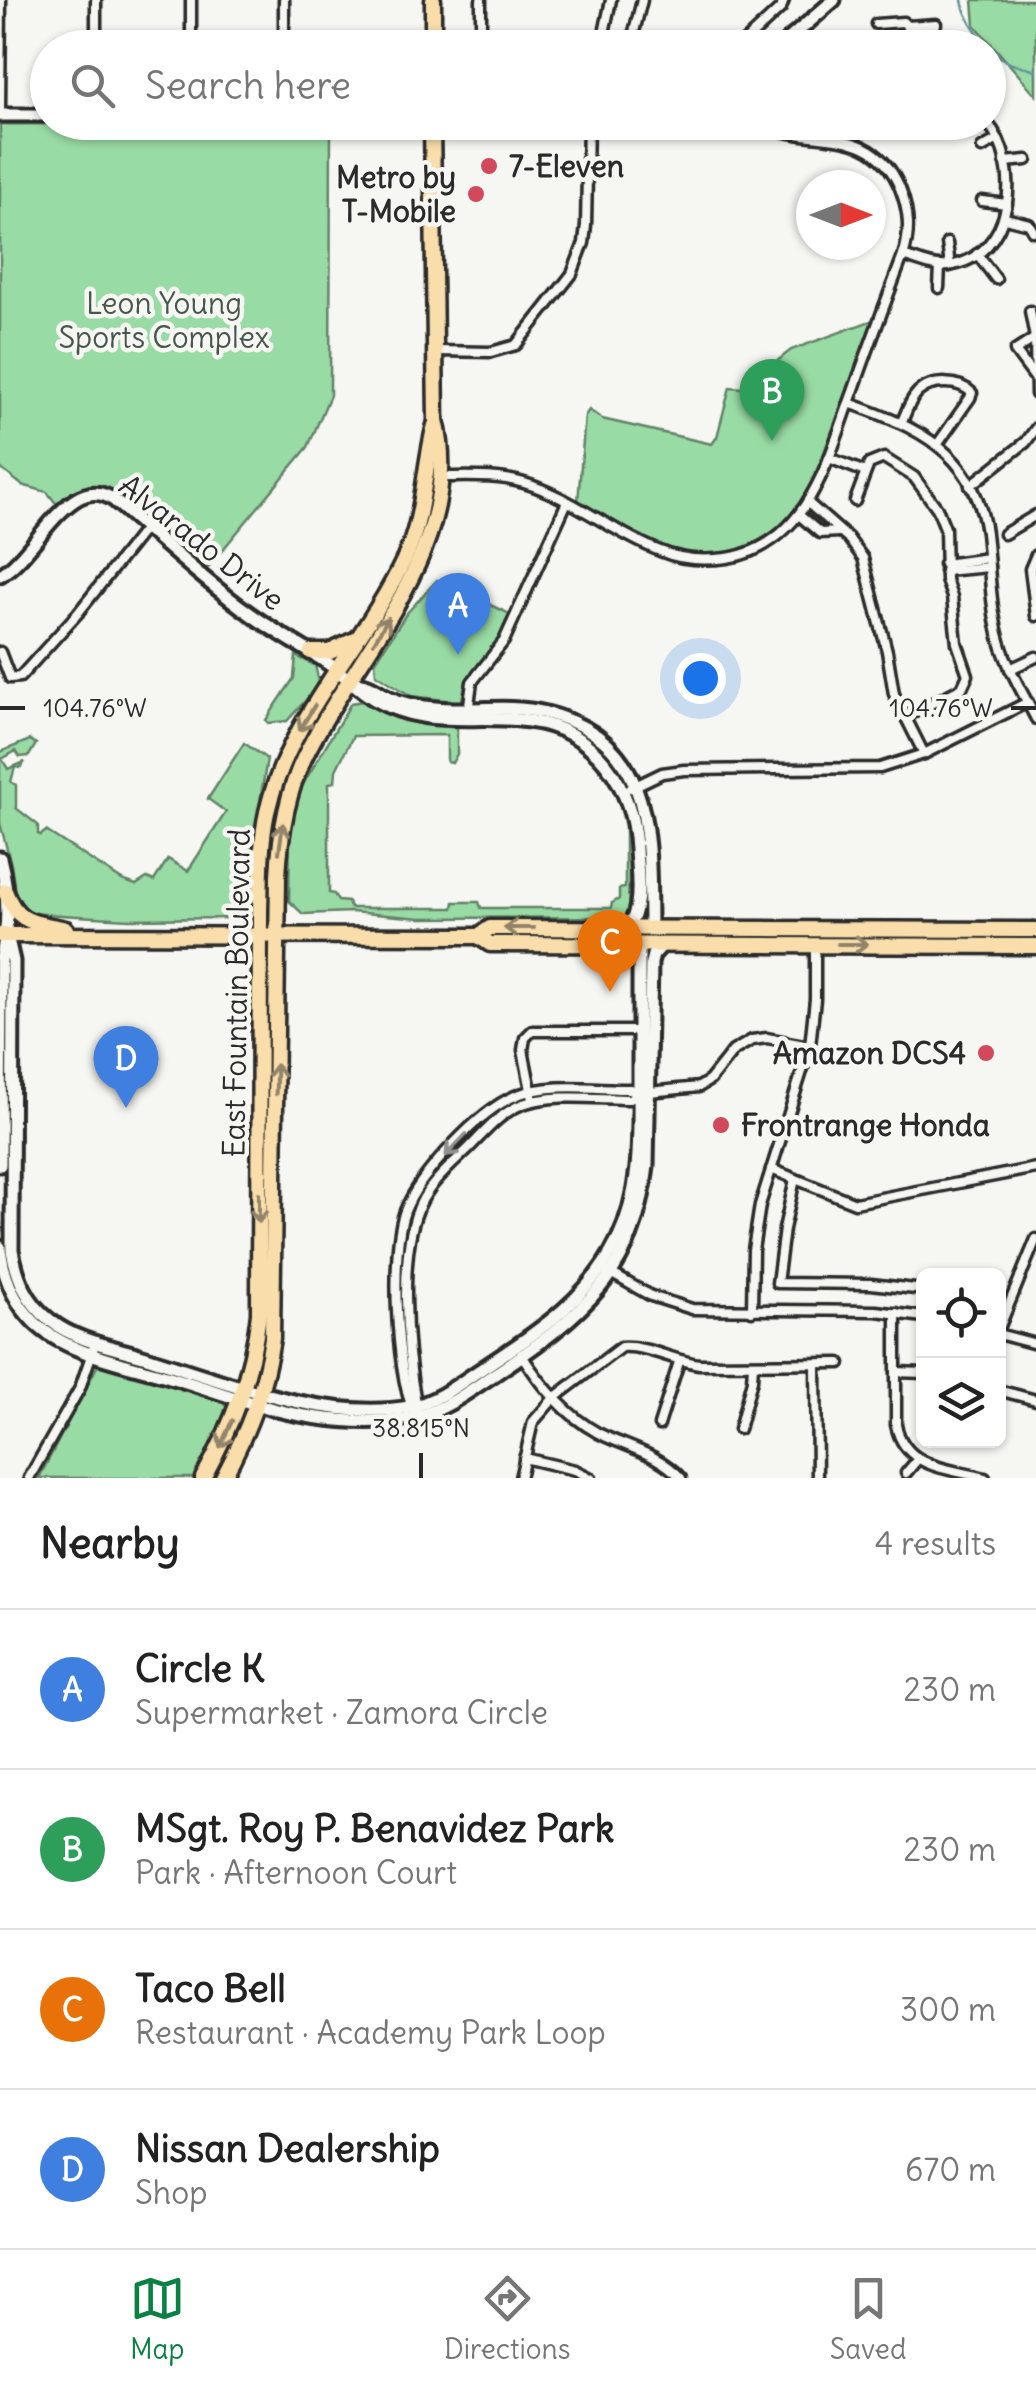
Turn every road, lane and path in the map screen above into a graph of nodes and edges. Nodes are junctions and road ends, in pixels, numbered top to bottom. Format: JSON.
{"nodes":[{"id":1,"x":1,"y":0,"type":"edge"},
{"id":2,"x":96,"y":0,"type":"edge"},
{"id":3,"x":191,"y":0,"type":"edge"},
{"id":4,"x":284,"y":0,"type":"edge"},
{"id":5,"x":434,"y":0,"type":"edge"},
{"id":6,"x":481,"y":0,"type":"edge"},
{"id":7,"x":642,"y":0,"type":"edge"},
{"id":8,"x":784,"y":0,"type":"edge"},
{"id":9,"x":608,"y":1,"type":"edge"},
{"id":10,"x":827,"y":2,"type":"edge"},
{"id":11,"x":876,"y":24,"type":"dead end"},
{"id":12,"x":936,"y":24,"type":"dead end"},
{"id":13,"x":908,"y":26,"type":"junction"},
{"id":14,"x":96,"y":30,"type":"edge"},
{"id":15,"x":191,"y":30,"type":"edge"},
{"id":16,"x":284,"y":30,"type":"edge"},
{"id":17,"x":433,"y":30,"type":"edge"},
{"id":18,"x":482,"y":30,"type":"edge"},
{"id":19,"x":604,"y":30,"type":"edge"},
{"id":20,"x":634,"y":30,"type":"edge"},
{"id":21,"x":757,"y":30,"type":"edge"},
{"id":22,"x":798,"y":30,"type":"edge"},
{"id":23,"x":908,"y":30,"type":"edge"},
{"id":24,"x":0,"y":113,"type":"edge"},
{"id":25,"x":30,"y":114,"type":"edge"},
{"id":26,"x":432,"y":140,"type":"edge"},
{"id":27,"x":588,"y":140,"type":"edge"},
{"id":28,"x":845,"y":140,"type":"edge"},
{"id":29,"x":996,"y":140,"type":"edge"},
{"id":30,"x":998,"y":140,"type":"edge"},
{"id":31,"x":982,"y":148,"type":"dead end"},
{"id":32,"x":1027,"y":160,"type":"dead end"},
{"id":33,"x":1005,"y":162,"type":"junction"},
{"id":34,"x":908,"y":176,"type":"dead end"},
{"id":35,"x":897,"y":181,"type":"junction"},
{"id":36,"x":982,"y":201,"type":"dead end"},
{"id":37,"x":1008,"y":204,"type":"junction"},
{"id":38,"x":1005,"y":218,"type":"junction"},
{"id":39,"x":1033,"y":230,"type":"dead end"},
{"id":40,"x":947,"y":243,"type":"dead end"},
{"id":41,"x":977,"y":254,"type":"junction"},
{"id":42,"x":903,"y":256,"type":"junction"},
{"id":43,"x":945,"y":266,"type":"junction"},
{"id":44,"x":996,"y":279,"type":"dead end"},
{"id":45,"x":939,"y":288,"type":"dead end"},
{"id":46,"x":1030,"y":310,"type":"dead end"},
{"id":47,"x":1035,"y":338,"type":"edge"},
{"id":48,"x":435,"y":352,"type":"junction"},
{"id":49,"x":1035,"y":378,"type":"edge"},
{"id":50,"x":1036,"y":394,"type":"edge"},
{"id":51,"x":849,"y":403,"type":"junction"},
{"id":52,"x":436,"y":420,"type":"junction"},
{"id":53,"x":902,"y":422,"type":"junction"},
{"id":54,"x":1036,"y":428,"type":"edge"},
{"id":55,"x":937,"y":445,"type":"junction"},
{"id":56,"x":829,"y":458,"type":"junction"},
{"id":57,"x":865,"y":472,"type":"junction"},
{"id":58,"x":440,"y":476,"type":"junction"},
{"id":59,"x":970,"y":486,"type":"junction"},
{"id":60,"x":855,"y":501,"type":"dead end"},
{"id":61,"x":567,"y":502,"type":"junction"},
{"id":62,"x":808,"y":503,"type":"junction"},
{"id":63,"x":798,"y":515,"type":"junction"},
{"id":64,"x":1036,"y":515,"type":"edge"},
{"id":65,"x":146,"y":528,"type":"junction"},
{"id":66,"x":839,"y":532,"type":"junction"},
{"id":67,"x":1004,"y":534,"type":"dead end"},
{"id":68,"x":1036,"y":555,"type":"edge"},
{"id":69,"x":988,"y":562,"type":"junction"},
{"id":70,"x":944,"y":568,"type":"junction"},
{"id":71,"x":0,"y":575,"type":"edge"},
{"id":72,"x":1036,"y":616,"type":"edge"},
{"id":73,"x":357,"y":637,"type":"junction"},
{"id":74,"x":0,"y":652,"type":"edge"},
{"id":75,"x":311,"y":652,"type":"junction"},
{"id":76,"x":1036,"y":656,"type":"edge"},
{"id":77,"x":1010,"y":668,"type":"junction"},
{"id":78,"x":337,"y":670,"type":"junction"},
{"id":79,"x":354,"y":681,"type":"junction"},
{"id":80,"x":1028,"y":702,"type":"junction"},
{"id":81,"x":468,"y":715,"type":"junction"},
{"id":82,"x":905,"y":717,"type":"junction"},
{"id":83,"x":1036,"y":719,"type":"edge"},
{"id":84,"x":924,"y":754,"type":"junction"},
{"id":85,"x":630,"y":788,"type":"junction"},
{"id":86,"x":0,"y":858,"type":"edge"},
{"id":87,"x":6,"y":892,"type":"junction"},
{"id":88,"x":650,"y":928,"type":"junction"},
{"id":89,"x":626,"y":929,"type":"junction"},
{"id":90,"x":796,"y":929,"type":"junction"},
{"id":91,"x":1036,"y":930,"type":"edge"},
{"id":92,"x":3,"y":935,"type":"edge"},
{"id":93,"x":96,"y":935,"type":"junction"},
{"id":94,"x":260,"y":936,"type":"junction"},
{"id":95,"x":278,"y":936,"type":"junction"},
{"id":96,"x":478,"y":936,"type":"junction"},
{"id":97,"x":539,"y":944,"type":"junction"},
{"id":98,"x":663,"y":944,"type":"junction"},
{"id":99,"x":815,"y":944,"type":"junction"},
{"id":100,"x":639,"y":945,"type":"junction"},
{"id":101,"x":1036,"y":946,"type":"edge"},
{"id":102,"x":639,"y":1031,"type":"junction"},
{"id":103,"x":810,"y":1046,"type":"junction"},
{"id":104,"x":643,"y":1092,"type":"junction"},
{"id":105,"x":533,"y":1097,"type":"junction"},
{"id":106,"x":5,"y":1157,"type":"edge"},
{"id":107,"x":1036,"y":1168,"type":"edge"},
{"id":108,"x":771,"y":1169,"type":"junction"},
{"id":109,"x":795,"y":1179,"type":"junction"},
{"id":110,"x":1036,"y":1239,"type":"edge"},
{"id":111,"x":0,"y":1247,"type":"edge"},
{"id":112,"x":607,"y":1271,"type":"junction"},
{"id":113,"x":916,"y":1289,"type":"edge"},
{"id":114,"x":1006,"y":1302,"type":"edge"},
{"id":115,"x":752,"y":1310,"type":"junction"},
{"id":116,"x":896,"y":1313,"type":"junction"},
{"id":117,"x":916,"y":1316,"type":"edge"},
{"id":118,"x":1006,"y":1335,"type":"edge"},
{"id":119,"x":1036,"y":1344,"type":"edge"},
{"id":120,"x":94,"y":1347,"type":"junction"},
{"id":121,"x":519,"y":1351,"type":"junction"},
{"id":122,"x":678,"y":1362,"type":"junction"},
{"id":123,"x":840,"y":1363,"type":"dead end"},
{"id":124,"x":753,"y":1364,"type":"junction"},
{"id":125,"x":816,"y":1365,"type":"junction"},
{"id":126,"x":896,"y":1372,"type":"junction"},
{"id":127,"x":916,"y":1373,"type":"edge"},
{"id":128,"x":1006,"y":1392,"type":"edge"},
{"id":129,"x":242,"y":1393,"type":"junction"},
{"id":130,"x":259,"y":1398,"type":"junction"},
{"id":131,"x":554,"y":1398,"type":"junction"},
{"id":132,"x":1036,"y":1400,"type":"edge"},
{"id":133,"x":415,"y":1409,"type":"junction"},
{"id":134,"x":658,"y":1425,"type":"dead end"},
{"id":135,"x":739,"y":1428,"type":"dead end"},
{"id":136,"x":524,"y":1458,"type":"junction"},
{"id":137,"x":917,"y":1460,"type":"junction"},
{"id":138,"x":906,"y":1473,"type":"dead end"},
{"id":139,"x":29,"y":1478,"type":"edge"},
{"id":140,"x":203,"y":1478,"type":"edge"},
{"id":141,"x":223,"y":1478,"type":"edge"},
{"id":142,"x":520,"y":1478,"type":"edge"},
{"id":143,"x":591,"y":1478,"type":"edge"},
{"id":144,"x":682,"y":1478,"type":"edge"},
{"id":145,"x":817,"y":1478,"type":"edge"},
{"id":146,"x":985,"y":1478,"type":"edge"}],
"edges":[{"from":1,"to":24,"type":"street"},
{"from":2,"to":14,"type":"street"},
{"from":3,"to":15,"type":"street"},
{"from":4,"to":16,"type":"street"},
{"from":5,"to":17,"type":"highway"},
{"from":6,"to":18,"type":"street"},
{"from":7,"to":20,"type":"street"},
{"from":8,"to":21,"type":"street"},
{"from":9,"to":19,"type":"street"},
{"from":10,"to":22,"type":"street"},
{"from":11,"to":13,"type":"street"},
{"from":12,"to":13,"type":"street"},
{"from":13,"to":23,"type":"street"},
{"from":24,"to":25,"type":"street"},
{"from":26,"to":48,"type":"highway","name":"East Fountain Boulevard"},
{"from":27,"to":48,"type":"street"},
{"from":28,"to":35,"type":"street"},
{"from":29,"to":31,"type":"street"},
{"from":30,"to":33,"type":"street"},
{"from":32,"to":33,"type":"street"},
{"from":33,"to":37,"type":"street"},
{"from":34,"to":35,"type":"street"},
{"from":35,"to":42,"type":"street"},
{"from":36,"to":37,"type":"street"},
{"from":37,"to":38,"type":"street"},
{"from":38,"to":39,"type":"street"},
{"from":38,"to":41,"type":"street"},
{"from":40,"to":43,"type":"street"},
{"from":41,"to":43,"type":"street"},
{"from":41,"to":44,"type":"street"},
{"from":42,"to":43,"type":"street"},
{"from":42,"to":51,"type":"street"},
{"from":43,"to":45,"type":"street"},
{"from":46,"to":47,"type":"street"},
{"from":47,"to":49,"type":"street"},
{"from":47,"to":49,"type":"street"},
{"from":48,"to":52,"type":"highway","name":"East Fountain Boulevard"},
{"from":49,"to":50,"type":"street"},
{"from":51,"to":53,"type":"street"},
{"from":51,"to":56,"type":"street"},
{"from":52,"to":58,"type":"highway","name":"East Fountain Boulevard"},
{"from":52,"to":73,"type":"highway","name":"East Fountain Boulevard"},
{"from":53,"to":55,"type":"street"},
{"from":53,"to":55,"type":"street"},
{"from":54,"to":59,"type":"street"},
{"from":55,"to":59,"type":"street"},
{"from":56,"to":57,"type":"street"},
{"from":56,"to":62,"type":"street"},
{"from":57,"to":60,"type":"street"},
{"from":57,"to":70,"type":"street"},
{"from":58,"to":61,"type":"street"},
{"from":79,"to":58,"type":"highway","name":"East Fountain Boulevard","one_way":true},
{"from":59,"to":69,"type":"street"},
{"from":61,"to":63,"type":"street"},
{"from":61,"to":81,"type":"street"},
{"from":62,"to":63,"type":"street"},
{"from":62,"to":66,"type":"street"},
{"from":63,"to":66,"type":"street"},
{"from":64,"to":67,"type":"street"},
{"from":65,"to":71,"type":"street","name":"Alvarado Drive"},
{"from":65,"to":74,"type":"street"},
{"from":65,"to":75,"type":"street","name":"Alvarado Drive"},
{"from":66,"to":82,"type":"street"},
{"from":68,"to":72,"type":"street"},
{"from":69,"to":70,"type":"street"},
{"from":69,"to":77,"type":"street"},
{"from":70,"to":82,"type":"street"},
{"from":73,"to":75,"type":"highway"},
{"from":73,"to":78,"type":"highway","name":"East Fountain Boulevard"},
{"from":75,"to":78,"type":"street","name":"Alvarado Drive"},
{"from":76,"to":77,"type":"street"},
{"from":77,"to":80,"type":"street"},
{"from":78,"to":79,"type":"street","name":"Alvarado Drive"},
{"from":78,"to":94,"type":"highway","name":"East Fountain Boulevard","one_way":true},
{"from":79,"to":81,"type":"street","name":"Alvarado Drive"},
{"from":95,"to":79,"type":"highway","name":"East Fountain Boulevard","one_way":true},
{"from":80,"to":83,"type":"street"},
{"from":80,"to":84,"type":"street"},
{"from":81,"to":85,"type":"street","name":"Alvarado Drive"},
{"from":82,"to":84,"type":"street"},
{"from":84,"to":85,"type":"street"},
{"from":85,"to":88,"type":"street"},
{"from":85,"to":89,"type":"street"},
{"from":86,"to":87,"type":"street"},
{"from":87,"to":92,"type":"street"},
{"from":87,"to":93,"type":"highway"},
{"from":88,"to":89,"type":"highway"},
{"from":88,"to":90,"type":"highway"},
{"from":88,"to":97,"type":"highway"},
{"from":89,"to":96,"type":"highway","one_way":true},
{"from":90,"to":91,"type":"highway"},
{"from":90,"to":100,"type":"highway"},
{"from":92,"to":93,"type":"highway"},
{"from":92,"to":106,"type":"street"},
{"from":93,"to":94,"type":"highway"},
{"from":94,"to":95,"type":"highway"},
{"from":94,"to":129,"type":"highway","name":"East Fountain Boulevard","one_way":true},
{"from":95,"to":96,"type":"highway"},
{"from":130,"to":95,"type":"highway","name":"East Fountain Boulevard","one_way":true},
{"from":96,"to":97,"type":"highway"},
{"from":97,"to":100,"type":"highway"},
{"from":98,"to":99,"type":"highway"},
{"from":98,"to":100,"type":"highway"},
{"from":98,"to":104,"type":"street"},
{"from":99,"to":101,"type":"highway","one_way":true},
{"from":99,"to":103,"type":"street"},
{"from":100,"to":102,"type":"street"},
{"from":102,"to":104,"type":"street"},
{"from":102,"to":105,"type":"street"},
{"from":103,"to":104,"type":"street"},
{"from":103,"to":108,"type":"street"},
{"from":104,"to":105,"type":"street"},
{"from":104,"to":112,"type":"street"},
{"from":105,"to":133,"type":"street"},
{"from":106,"to":120,"type":"street"},
{"from":107,"to":109,"type":"street"},
{"from":108,"to":109,"type":"street"},
{"from":108,"to":115,"type":"street"},
{"from":109,"to":113,"type":"street"},
{"from":110,"to":114,"type":"street"},
{"from":111,"to":120,"type":"street"},
{"from":112,"to":115,"type":"street"},
{"from":112,"to":121,"type":"street"},
{"from":115,"to":116,"type":"street"},
{"from":116,"to":117,"type":"street"},
{"from":116,"to":126,"type":"street"},
{"from":118,"to":119,"type":"street"},
{"from":120,"to":129,"type":"street"},
{"from":120,"to":139,"type":"street"},
{"from":121,"to":131,"type":"street"},
{"from":121,"to":133,"type":"street"},
{"from":122,"to":124,"type":"street"},
{"from":122,"to":131,"type":"street"},
{"from":122,"to":134,"type":"street"},
{"from":123,"to":125,"type":"street"},
{"from":124,"to":125,"type":"street"},
{"from":124,"to":135,"type":"street"},
{"from":125,"to":145,"type":"street"},
{"from":126,"to":127,"type":"street"},
{"from":126,"to":137,"type":"street"},
{"from":128,"to":132,"type":"street"},
{"from":129,"to":130,"type":"street"},
{"from":129,"to":140,"type":"highway","name":"East Fountain Boulevard","one_way":true},
{"from":130,"to":133,"type":"street"},
{"from":130,"to":141,"type":"highway","name":"East Fountain Boulevard"},
{"from":131,"to":136,"type":"street"},
{"from":131,"to":144,"type":"street"},
{"from":136,"to":142,"type":"street"},
{"from":136,"to":143,"type":"street"},
{"from":137,"to":138,"type":"street"},
{"from":137,"to":146,"type":"street"}]}
